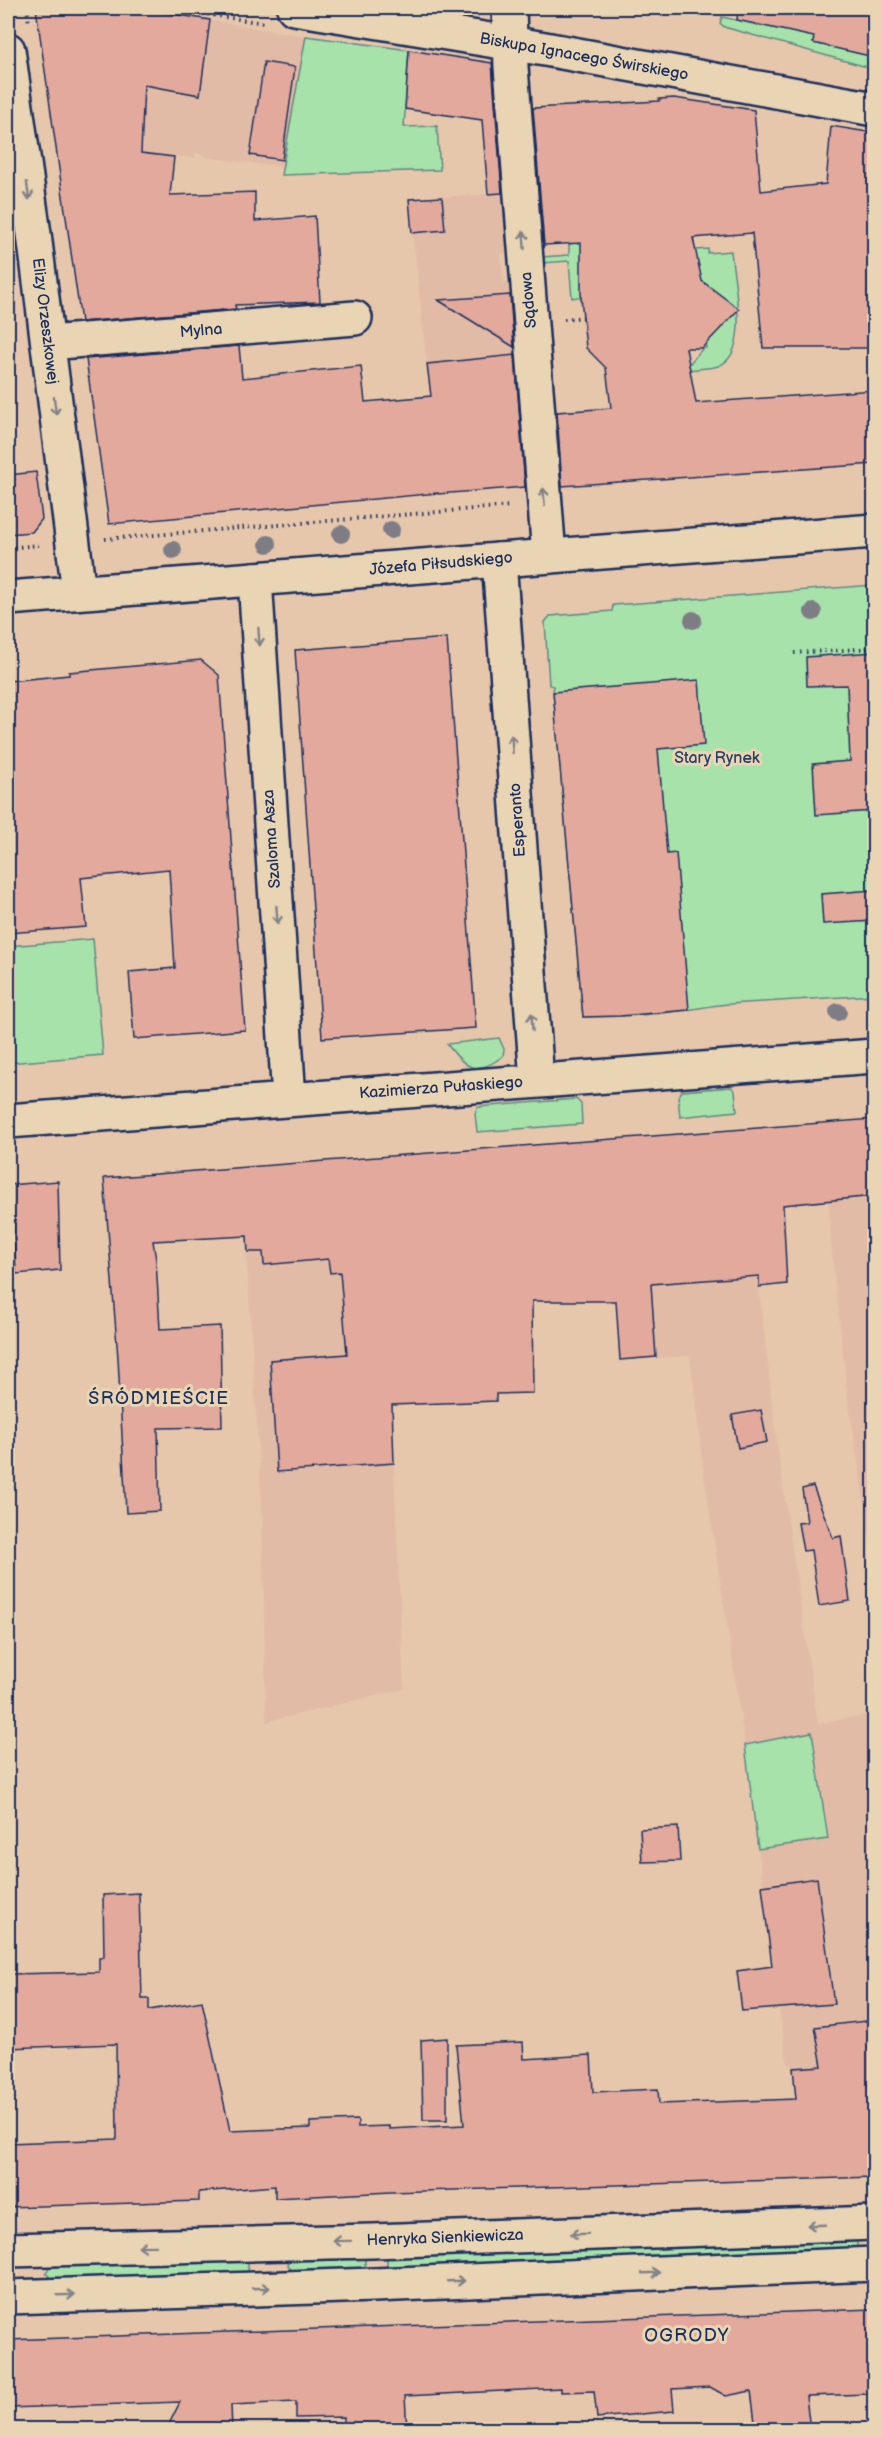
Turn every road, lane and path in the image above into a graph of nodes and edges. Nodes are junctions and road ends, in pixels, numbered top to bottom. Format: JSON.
{"nodes":[{"id":1,"x":294,"y":8,"type":"edge"},
{"id":2,"x":509,"y":8,"type":"edge"},
{"id":3,"x":512,"y":45,"type":"junction"},
{"id":4,"x":8,"y":50,"type":"edge"},
{"id":5,"x":874,"y":109,"type":"edge"},
{"id":6,"x":21,"y":235,"type":"edge"},
{"id":7,"x":587,"y":317,"type":"dead end"},
{"id":8,"x":355,"y":318,"type":"dead end"},
{"id":9,"x":558,"y":320,"type":"dead end"},
{"id":10,"x":48,"y":343,"type":"junction"},
{"id":11,"x":523,"y":505,"type":"dead end"},
{"id":12,"x":874,"y":531,"type":"edge"},
{"id":13,"x":99,"y":539,"type":"dead end"},
{"id":14,"x":50,"y":544,"type":"dead end"},
{"id":15,"x":8,"y":548,"type":"edge"},
{"id":16,"x":549,"y":556,"type":"junction"},
{"id":17,"x":499,"y":560,"type":"junction"},
{"id":18,"x":255,"y":579,"type":"junction"},
{"id":19,"x":79,"y":592,"type":"junction"},
{"id":20,"x":8,"y":598,"type":"edge"},
{"id":21,"x":874,"y":648,"type":"edge"},
{"id":22,"x":794,"y":653,"type":"dead end"},
{"id":23,"x":874,"y":1056,"type":"edge"},
{"id":24,"x":537,"y":1081,"type":"junction"},
{"id":25,"x":289,"y":1100,"type":"junction"},
{"id":26,"x":8,"y":1121,"type":"edge"},
{"id":27,"x":873,"y":2224,"type":"edge"},
{"id":28,"x":13,"y":2250,"type":"edge"},
{"id":29,"x":874,"y":2264,"type":"edge"},
{"id":30,"x":13,"y":2297,"type":"edge"}],
"edges":[{"from":1,"to":3,"type":"street","name":"Biskupa Ignacego Świrskiego"},
{"from":2,"to":3,"type":"street","name":"Sądowa"},
{"from":3,"to":5,"type":"street","name":"Biskupa Ignacego Świrskiego"},
{"from":16,"to":3,"type":"street","name":"Sądowa","one_way":true},
{"from":4,"to":6,"type":"street","name":"Elizy Orzeszkowej","one_way":true},
{"from":6,"to":10,"type":"street","name":"Elizy Orzeszkowej"},
{"from":7,"to":9,"type":"path"},
{"from":8,"to":10,"type":"street","name":"Mylna"},
{"from":10,"to":19,"type":"street","name":"Elizy Orzeszkowej","one_way":true},
{"from":11,"to":13,"type":"path"},
{"from":12,"to":16,"type":"street","name":"Józefa Piłsudskiego"},
{"from":14,"to":15,"type":"path"},
{"from":16,"to":17,"type":"street","name":"Józefa Piłsudskiego"},
{"from":17,"to":18,"type":"street","name":"Józefa Piłsudskiego"},
{"from":24,"to":17,"type":"street","name":"Esperanto","one_way":true},
{"from":18,"to":19,"type":"street","name":"Józefa Piłsudskiego"},
{"from":18,"to":25,"type":"street","name":"Szaloma Asza","one_way":true},
{"from":19,"to":20,"type":"street","name":"Józefa Piłsudskiego"},
{"from":21,"to":22,"type":"path"},
{"from":23,"to":24,"type":"street","name":"Kazimierza Pułaskiego"},
{"from":24,"to":25,"type":"street","name":"Kazimierza Pułaskiego"},
{"from":25,"to":26,"type":"street","name":"Kazimierza Pułaskiego"},
{"from":27,"to":28,"type":"street","name":"Henryka Sienkiewicza","one_way":true},
{"from":27,"to":29,"type":"street","name":"Henryka Sienkiewicza"},
{"from":28,"to":30,"type":"street","name":"Henryka Sienkiewicza"},
{"from":30,"to":29,"type":"street","name":"Henryka Sienkiewicza","one_way":true}]}
